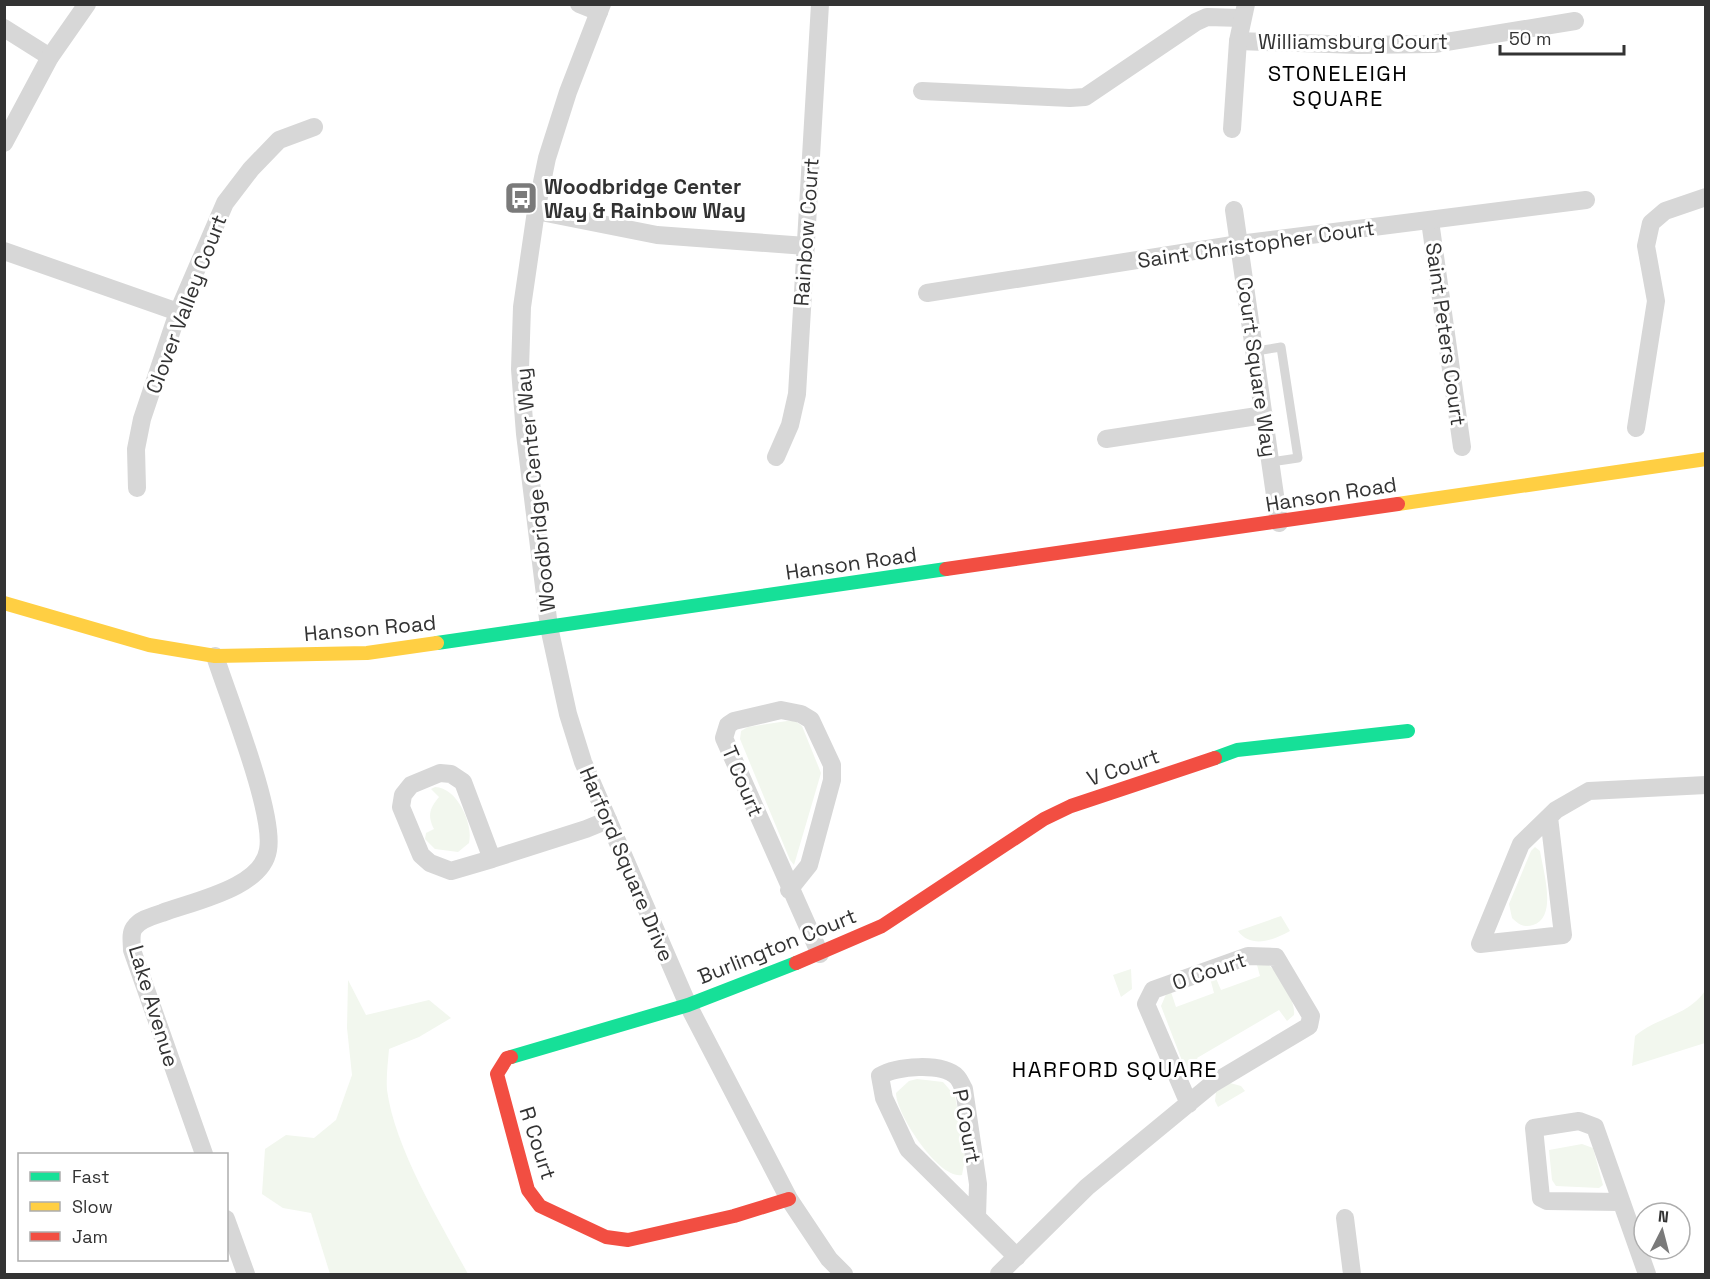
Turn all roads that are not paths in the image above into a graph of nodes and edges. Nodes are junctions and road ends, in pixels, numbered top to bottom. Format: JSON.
{"nodes":[{"id":1,"x":87,"y":4,"type":"edge"},
{"id":2,"x":579,"y":4,"type":"edge"},
{"id":3,"x":820,"y":4,"type":"edge"},
{"id":4,"x":601,"y":8,"type":"edge"},
{"id":5,"x":1244,"y":11,"type":"edge"},
{"id":6,"x":1575,"y":21,"type":"dead end"},
{"id":7,"x":4,"y":28,"type":"edge"},
{"id":8,"x":1238,"y":41,"type":"junction"},
{"id":9,"x":50,"y":57,"type":"junction"},
{"id":10,"x":922,"y":91,"type":"dead end"},
{"id":11,"x":314,"y":127,"type":"dead end"},
{"id":12,"x":1232,"y":129,"type":"dead end"},
{"id":13,"x":4,"y":143,"type":"edge"},
{"id":14,"x":1706,"y":197,"type":"edge"},
{"id":15,"x":1586,"y":200,"type":"dead end"},
{"id":16,"x":1234,"y":210,"type":"dead end"},
{"id":17,"x":536,"y":211,"type":"junction"},
{"id":18,"x":1430,"y":221,"type":"junction"},
{"id":19,"x":1239,"y":244,"type":"junction"},
{"id":20,"x":806,"y":246,"type":"junction"},
{"id":21,"x":4,"y":251,"type":"edge"},
{"id":22,"x":927,"y":293,"type":"dead end"},
{"id":23,"x":178,"y":312,"type":"junction"},
{"id":24,"x":1256,"y":351,"type":"junction"},
{"id":25,"x":1264,"y":415,"type":"junction"},
{"id":26,"x":1636,"y":428,"type":"dead end"},
{"id":27,"x":1106,"y":439,"type":"dead end"},
{"id":28,"x":1462,"y":447,"type":"dead end"},
{"id":29,"x":776,"y":457,"type":"dead end"},
{"id":30,"x":1706,"y":459,"type":"edge"},
{"id":31,"x":1271,"y":462,"type":"junction"},
{"id":32,"x":137,"y":488,"type":"dead end"},
{"id":33,"x":1279,"y":523,"type":"junction"},
{"id":34,"x":4,"y":603,"type":"edge"},
{"id":35,"x":549,"y":627,"type":"junction"},
{"id":36,"x":215,"y":656,"type":"junction"},
{"id":37,"x":1408,"y":731,"type":"dead end"},
{"id":38,"x":1706,"y":785,"type":"edge"},
{"id":39,"x":1549,"y":817,"type":"junction"},
{"id":40,"x":608,"y":820,"type":"junction"},
{"id":41,"x":492,"y":859,"type":"junction"},
{"id":42,"x":789,"y":890,"type":"junction"},
{"id":43,"x":882,"y":926,"type":"joint"},
{"id":44,"x":820,"y":954,"type":"junction"},
{"id":45,"x":688,"y":1005,"type":"junction"},
{"id":46,"x":1189,"y":1104,"type":"junction"},
{"id":47,"x":203,"y":1153,"type":"edge"},
{"id":48,"x":789,"y":1199,"type":"junction"},
{"id":49,"x":1621,"y":1202,"type":"junction"},
{"id":50,"x":977,"y":1217,"type":"junction"},
{"id":51,"x":1345,"y":1218,"type":"dead end"},
{"id":52,"x":228,"y":1225,"type":"edge"},
{"id":53,"x":1017,"y":1257,"type":"junction"},
{"id":54,"x":246,"y":1275,"type":"edge"},
{"id":55,"x":844,"y":1275,"type":"edge"},
{"id":56,"x":999,"y":1275,"type":"edge"},
{"id":57,"x":1352,"y":1275,"type":"edge"},
{"id":58,"x":1647,"y":1275,"type":"edge"}],
"edges":[{"from":1,"to":9,"type":"street"},
{"from":2,"to":4,"type":"street"},
{"from":3,"to":20,"type":"street","name":"Rainbow Court"},
{"from":4,"to":17,"type":"street","name":"Woodbridge Center Way"},
{"from":5,"to":8,"type":"street"},
{"from":5,"to":10,"type":"street"},
{"from":6,"to":8,"type":"street","name":"Williamsburg Court"},
{"from":7,"to":9,"type":"street"},
{"from":8,"to":12,"type":"street"},
{"from":9,"to":13,"type":"street"},
{"from":11,"to":23,"type":"street","name":"Clover Valley Court"},
{"from":14,"to":26,"type":"street"},
{"from":15,"to":18,"type":"street","name":"Saint Christopher Court"},
{"from":16,"to":19,"type":"street","name":"Court Square Way"},
{"from":17,"to":20,"type":"street"},
{"from":17,"to":35,"type":"street","name":"Woodbridge Center Way"},
{"from":18,"to":19,"type":"street","name":"Saint Christopher Court"},
{"from":18,"to":28,"type":"street","name":"Saint Peters Court"},
{"from":19,"to":22,"type":"street","name":"Saint Christopher Court"},
{"from":19,"to":24,"type":"street","name":"Court Square Way"},
{"from":20,"to":29,"type":"street","name":"Rainbow Court"},
{"from":21,"to":23,"type":"street"},
{"from":23,"to":32,"type":"street","name":"Clover Valley Court"},
{"from":24,"to":25,"type":"street","name":"Court Square Way"},
{"from":24,"to":31,"type":"lane"},
{"from":25,"to":27,"type":"street"},
{"from":25,"to":31,"type":"street","name":"Court Square Way"},
{"from":30,"to":33,"type":"street","name":"Hanson Road"},
{"from":31,"to":33,"type":"street","name":"Court Square Way"},
{"from":33,"to":35,"type":"street","name":"Hanson Road"},
{"from":34,"to":36,"type":"street","name":"Hanson Road"},
{"from":35,"to":36,"type":"street","name":"Hanson Road"},
{"from":35,"to":40,"type":"street","name":"Harford Square Drive"},
{"from":36,"to":47,"type":"street","name":"Lake Avenue"},
{"from":37,"to":43,"type":"street","name":"V Court"},
{"from":38,"to":39,"type":"street"},
{"from":39,"to":39,"type":"street"},
{"from":40,"to":41,"type":"street"},
{"from":40,"to":45,"type":"street","name":"Harford Square Drive"},
{"from":41,"to":41,"type":"street"},
{"from":42,"to":42,"type":"street","name":"T Court"},
{"from":42,"to":44,"type":"street","name":"T Court"},
{"from":43,"to":44,"type":"street","name":"Burlington Court"},
{"from":44,"to":45,"type":"street","name":"Burlington Court"},
{"from":45,"to":48,"type":"street","name":"Harford Square Drive"},
{"from":45,"to":48,"type":"street","name":"R Court"},
{"from":46,"to":46,"type":"street","name":"O Court"},
{"from":46,"to":53,"type":"street","name":"O Court"},
{"from":48,"to":55,"type":"street","name":"Harford Square Drive"},
{"from":49,"to":49,"type":"street"},
{"from":49,"to":58,"type":"street"},
{"from":50,"to":50,"type":"street","name":"P Court"},
{"from":50,"to":53,"type":"street","name":"P Court"},
{"from":51,"to":57,"type":"street"},
{"from":52,"to":54,"type":"street"},
{"from":53,"to":56,"type":"street","name":"O Court"}]}
